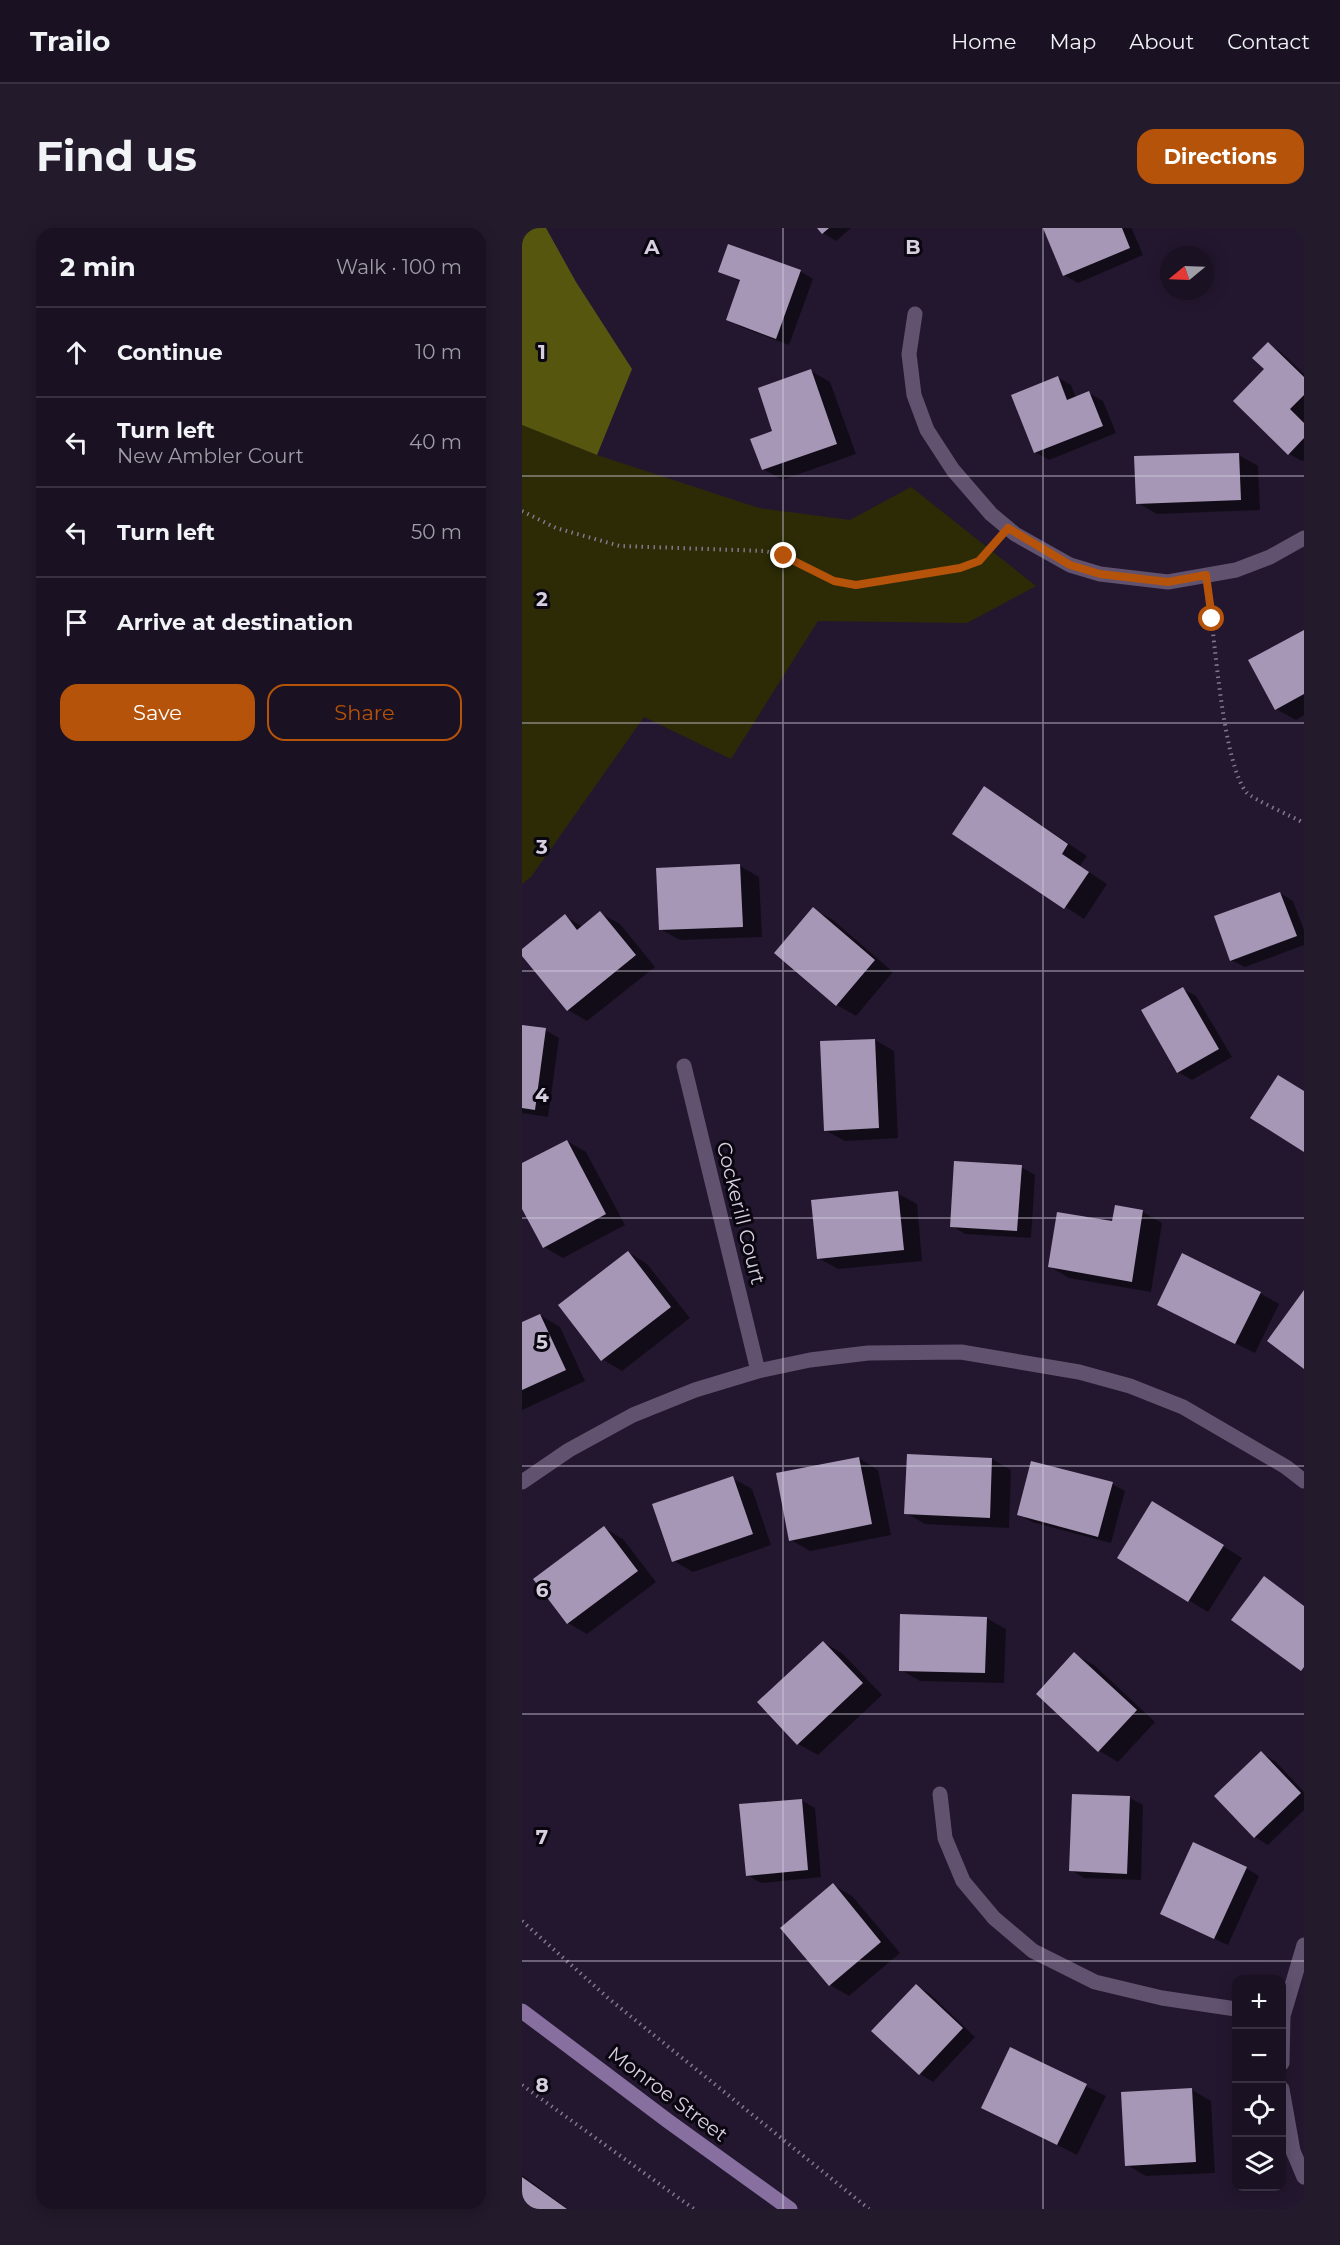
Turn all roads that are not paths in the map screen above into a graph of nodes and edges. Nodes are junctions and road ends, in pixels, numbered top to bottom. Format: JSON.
{"nodes":[{"id":1,"x":915,"y":314,"type":"dead end"},
{"id":2,"x":1304,"y":538,"type":"edge"},
{"id":3,"x":684,"y":1066,"type":"dead end"},
{"id":4,"x":758,"y":1371,"type":"junction"},
{"id":5,"x":1304,"y":1481,"type":"edge"},
{"id":6,"x":522,"y":1482,"type":"edge"},
{"id":7,"x":940,"y":1794,"type":"dead end"},
{"id":8,"x":1304,"y":1945,"type":"edge"},
{"id":9,"x":1286,"y":2003,"type":"edge"},
{"id":10,"x":1232,"y":2008,"type":"edge"},
{"id":11,"x":522,"y":2011,"type":"edge"},
{"id":12,"x":1286,"y":2115,"type":"edge"},
{"id":13,"x":1304,"y":2177,"type":"edge"},
{"id":14,"x":790,"y":2209,"type":"edge"}],
"edges":[{"from":1,"to":2,"type":"street"},
{"from":3,"to":4,"type":"street","name":"Cockerill Court"},
{"from":4,"to":5,"type":"street"},
{"from":4,"to":6,"type":"street"},
{"from":7,"to":10,"type":"street"},
{"from":8,"to":9,"type":"street"},
{"from":11,"to":14,"type":"main road","name":"Monroe Street"},
{"from":12,"to":13,"type":"street"}]}
